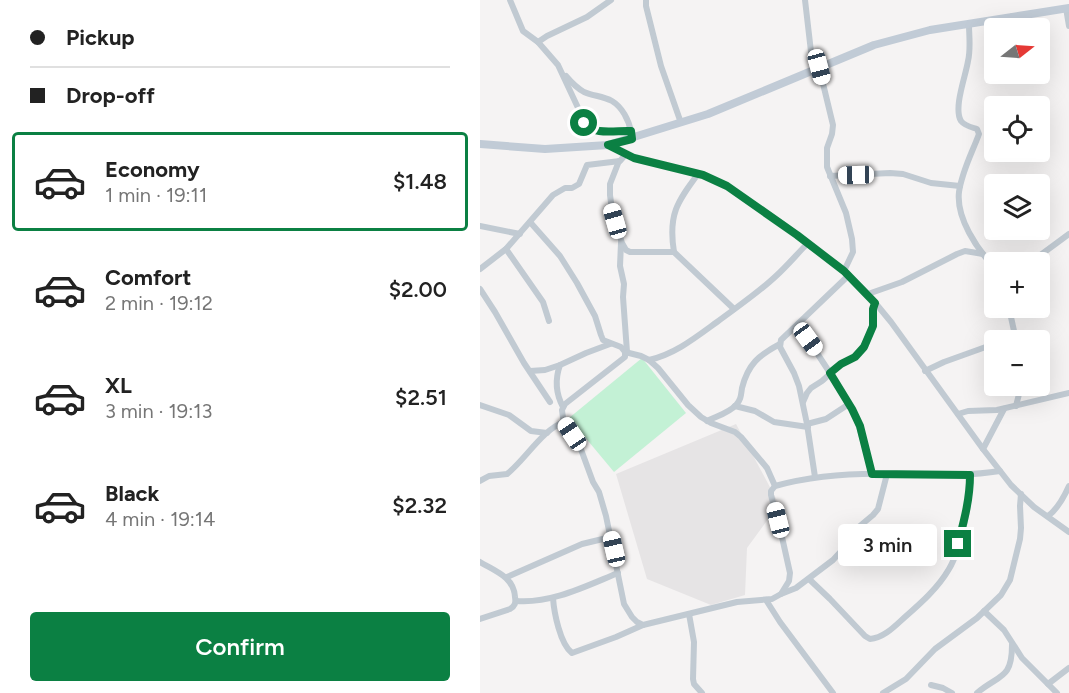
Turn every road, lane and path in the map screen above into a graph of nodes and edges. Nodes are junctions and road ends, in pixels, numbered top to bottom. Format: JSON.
{"nodes":[{"id":1,"x":510,"y":0,"type":"edge"},
{"id":2,"x":611,"y":0,"type":"edge"},
{"id":3,"x":646,"y":0,"type":"edge"},
{"id":4,"x":804,"y":0,"type":"edge"},
{"id":5,"x":1068,"y":8,"type":"edge"},
{"id":6,"x":1012,"y":16,"type":"joint"},
{"id":7,"x":969,"y":24,"type":"junction"},
{"id":8,"x":1069,"y":26,"type":"edge"},
{"id":9,"x":538,"y":42,"type":"junction"},
{"id":10,"x":558,"y":65,"type":"junction"},
{"id":11,"x":816,"y":68,"type":"junction"},
{"id":12,"x":681,"y":123,"type":"junction"},
{"id":13,"x":632,"y":135,"type":"junction"},
{"id":14,"x":480,"y":144,"type":"edge"},
{"id":15,"x":608,"y":145,"type":"junction"},
{"id":16,"x":626,"y":154,"type":"junction"},
{"id":17,"x":620,"y":160,"type":"junction"},
{"id":18,"x":698,"y":174,"type":"junction"},
{"id":19,"x":830,"y":176,"type":"junction"},
{"id":20,"x":960,"y":186,"type":"junction"},
{"id":21,"x":530,"y":222,"type":"junction"},
{"id":22,"x":480,"y":226,"type":"edge"},
{"id":23,"x":520,"y":234,"type":"junction"},
{"id":24,"x":1069,"y":234,"type":"edge"},
{"id":25,"x":621,"y":243,"type":"junction"},
{"id":26,"x":808,"y":243,"type":"junction"},
{"id":27,"x":506,"y":249,"type":"junction"},
{"id":28,"x":675,"y":252,"type":"junction"},
{"id":29,"x":1045,"y":252,"type":"edge"},
{"id":30,"x":983,"y":254,"type":"joint"},
{"id":31,"x":480,"y":269,"type":"edge"},
{"id":32,"x":846,"y":273,"type":"junction"},
{"id":33,"x":480,"y":289,"type":"edge"},
{"id":34,"x":868,"y":294,"type":"junction"},
{"id":35,"x":875,"y":303,"type":"junction"},
{"id":36,"x":734,"y":309,"type":"junction"},
{"id":37,"x":549,"y":321,"type":"dead end"},
{"id":38,"x":798,"y":324,"type":"junction"},
{"id":39,"x":611,"y":344,"type":"junction"},
{"id":40,"x":780,"y":344,"type":"junction"},
{"id":41,"x":984,"y":348,"type":"edge"},
{"id":42,"x":626,"y":352,"type":"junction"},
{"id":43,"x":649,"y":360,"type":"junction"},
{"id":44,"x":561,"y":365,"type":"junction"},
{"id":45,"x":926,"y":370,"type":"junction"},
{"id":46,"x":530,"y":371,"type":"junction"},
{"id":47,"x":830,"y":373,"type":"junction"},
{"id":48,"x":1069,"y":393,"type":"edge"},
{"id":49,"x":1018,"y":396,"type":"edge"},
{"id":50,"x":550,"y":402,"type":"dead end"},
{"id":51,"x":803,"y":403,"type":"junction"},
{"id":52,"x":480,"y":405,"type":"edge"},
{"id":53,"x":849,"y":405,"type":"junction"},
{"id":54,"x":735,"y":406,"type":"junction"},
{"id":55,"x":1016,"y":406,"type":"junction"},
{"id":56,"x":562,"y":407,"type":"junction"},
{"id":57,"x":1004,"y":409,"type":"junction"},
{"id":58,"x":958,"y":414,"type":"junction"},
{"id":59,"x":707,"y":420,"type":"junction"},
{"id":60,"x":564,"y":422,"type":"junction"},
{"id":61,"x":808,"y":426,"type":"junction"},
{"id":62,"x":547,"y":433,"type":"junction"},
{"id":63,"x":983,"y":449,"type":"junction"},
{"id":64,"x":1000,"y":471,"type":"junction"},
{"id":65,"x":872,"y":474,"type":"junction"},
{"id":66,"x":887,"y":474,"type":"junction"},
{"id":67,"x":970,"y":475,"type":"junction"},
{"id":68,"x":815,"y":477,"type":"junction"},
{"id":69,"x":480,"y":481,"type":"edge"},
{"id":70,"x":775,"y":486,"type":"junction"},
{"id":71,"x":1069,"y":486,"type":"edge"},
{"id":72,"x":1021,"y":494,"type":"junction"},
{"id":73,"x":1048,"y":516,"type":"junction"},
{"id":74,"x":1069,"y":532,"type":"edge"},
{"id":75,"x":611,"y":537,"type":"junction"},
{"id":76,"x":480,"y":562,"type":"edge"},
{"id":77,"x":618,"y":573,"type":"junction"},
{"id":78,"x":507,"y":577,"type":"junction"},
{"id":79,"x":809,"y":579,"type":"junction"},
{"id":80,"x":781,"y":594,"type":"junction"},
{"id":81,"x":553,"y":598,"type":"junction"},
{"id":82,"x":766,"y":600,"type":"junction"},
{"id":83,"x":516,"y":601,"type":"junction"},
{"id":84,"x":984,"y":611,"type":"junction"},
{"id":85,"x":689,"y":614,"type":"junction"},
{"id":86,"x":480,"y":619,"type":"edge"},
{"id":87,"x":643,"y":625,"type":"junction"},
{"id":88,"x":1012,"y":641,"type":"junction"},
{"id":89,"x":1069,"y":668,"type":"edge"},
{"id":90,"x":1048,"y":684,"type":"junction"},
{"id":91,"x":931,"y":685,"type":"dead end"},
{"id":92,"x":702,"y":693,"type":"edge"},
{"id":93,"x":833,"y":693,"type":"edge"},
{"id":94,"x":883,"y":693,"type":"edge"},
{"id":95,"x":952,"y":693,"type":"edge"},
{"id":96,"x":977,"y":693,"type":"edge"},
{"id":97,"x":1057,"y":693,"type":"edge"}],
"edges":[{"from":1,"to":9,"type":"street"},
{"from":2,"to":9,"type":"street"},
{"from":3,"to":12,"type":"street"},
{"from":4,"to":11,"type":"street"},
{"from":5,"to":6,"type":"main road"},
{"from":5,"to":8,"type":"street"},
{"from":6,"to":7,"type":"main road"},
{"from":7,"to":11,"type":"main road"},
{"from":7,"to":20,"type":"street"},
{"from":9,"to":10,"type":"street"},
{"from":10,"to":13,"type":"street"},
{"from":10,"to":13,"type":"street"},
{"from":11,"to":12,"type":"main road"},
{"from":11,"to":19,"type":"street"},
{"from":12,"to":13,"type":"main road"},
{"from":13,"to":15,"type":"main road"},
{"from":14,"to":15,"type":"main road"},
{"from":15,"to":16,"type":"street"},
{"from":16,"to":17,"type":"street"},
{"from":16,"to":18,"type":"street"},
{"from":17,"to":21,"type":"street"},
{"from":17,"to":25,"type":"street"},
{"from":18,"to":26,"type":"street"},
{"from":18,"to":28,"type":"street"},
{"from":19,"to":20,"type":"street"},
{"from":19,"to":32,"type":"street"},
{"from":20,"to":30,"type":"street"},
{"from":21,"to":23,"type":"street"},
{"from":21,"to":39,"type":"street"},
{"from":22,"to":23,"type":"street"},
{"from":23,"to":27,"type":"street"},
{"from":24,"to":29,"type":"street"},
{"from":25,"to":28,"type":"street"},
{"from":25,"to":42,"type":"street"},
{"from":26,"to":32,"type":"street"},
{"from":26,"to":36,"type":"street"},
{"from":27,"to":31,"type":"street"},
{"from":27,"to":37,"type":"street"},
{"from":28,"to":36,"type":"street"},
{"from":30,"to":34,"type":"street"},
{"from":32,"to":34,"type":"street"},
{"from":32,"to":38,"type":"street"},
{"from":33,"to":46,"type":"street"},
{"from":34,"to":35,"type":"street"},
{"from":35,"to":45,"type":"street"},
{"from":35,"to":47,"type":"street"},
{"from":36,"to":43,"type":"street"},
{"from":38,"to":40,"type":"street"},
{"from":38,"to":47,"type":"street"},
{"from":39,"to":42,"type":"street"},
{"from":39,"to":44,"type":"street"},
{"from":40,"to":51,"type":"street"},
{"from":40,"to":54,"type":"street"},
{"from":41,"to":45,"type":"street"},
{"from":42,"to":43,"type":"street"},
{"from":42,"to":56,"type":"street"},
{"from":43,"to":59,"type":"street"},
{"from":44,"to":46,"type":"street"},
{"from":44,"to":56,"type":"street"},
{"from":45,"to":58,"type":"street"},
{"from":46,"to":50,"type":"street"},
{"from":47,"to":51,"type":"street"},
{"from":47,"to":53,"type":"street"},
{"from":48,"to":55,"type":"street"},
{"from":49,"to":55,"type":"street"},
{"from":51,"to":61,"type":"street"},
{"from":52,"to":62,"type":"street"},
{"from":53,"to":61,"type":"street"},
{"from":53,"to":65,"type":"street"},
{"from":54,"to":59,"type":"street"},
{"from":54,"to":61,"type":"street"},
{"from":55,"to":57,"type":"street"},
{"from":56,"to":60,"type":"street"},
{"from":57,"to":58,"type":"street"},
{"from":57,"to":63,"type":"street"},
{"from":58,"to":63,"type":"street"},
{"from":59,"to":70,"type":"street"},
{"from":60,"to":62,"type":"street"},
{"from":60,"to":75,"type":"street"},
{"from":61,"to":68,"type":"street"},
{"from":62,"to":69,"type":"street"},
{"from":63,"to":64,"type":"street"},
{"from":64,"to":67,"type":"street"},
{"from":64,"to":72,"type":"street"},
{"from":65,"to":66,"type":"street"},
{"from":65,"to":68,"type":"street"},
{"from":66,"to":67,"type":"street"},
{"from":66,"to":79,"type":"street"},
{"from":67,"to":79,"type":"street"},
{"from":68,"to":70,"type":"street"},
{"from":70,"to":80,"type":"street"},
{"from":71,"to":73,"type":"street"},
{"from":72,"to":73,"type":"street"},
{"from":72,"to":84,"type":"street"},
{"from":73,"to":74,"type":"street"},
{"from":75,"to":77,"type":"street"},
{"from":75,"to":78,"type":"street"},
{"from":76,"to":78,"type":"street"},
{"from":77,"to":81,"type":"street"},
{"from":77,"to":87,"type":"street"},
{"from":78,"to":83,"type":"street"},
{"from":79,"to":80,"type":"street"},
{"from":80,"to":82,"type":"street"},
{"from":81,"to":83,"type":"street"},
{"from":81,"to":87,"type":"street"},
{"from":82,"to":85,"type":"street"},
{"from":82,"to":93,"type":"street"},
{"from":83,"to":86,"type":"street"},
{"from":84,"to":88,"type":"street"},
{"from":84,"to":94,"type":"street"},
{"from":85,"to":87,"type":"street"},
{"from":85,"to":92,"type":"street"},
{"from":88,"to":90,"type":"street"},
{"from":88,"to":96,"type":"street"},
{"from":89,"to":90,"type":"street"},
{"from":90,"to":97,"type":"street"},
{"from":91,"to":95,"type":"street"}]}
